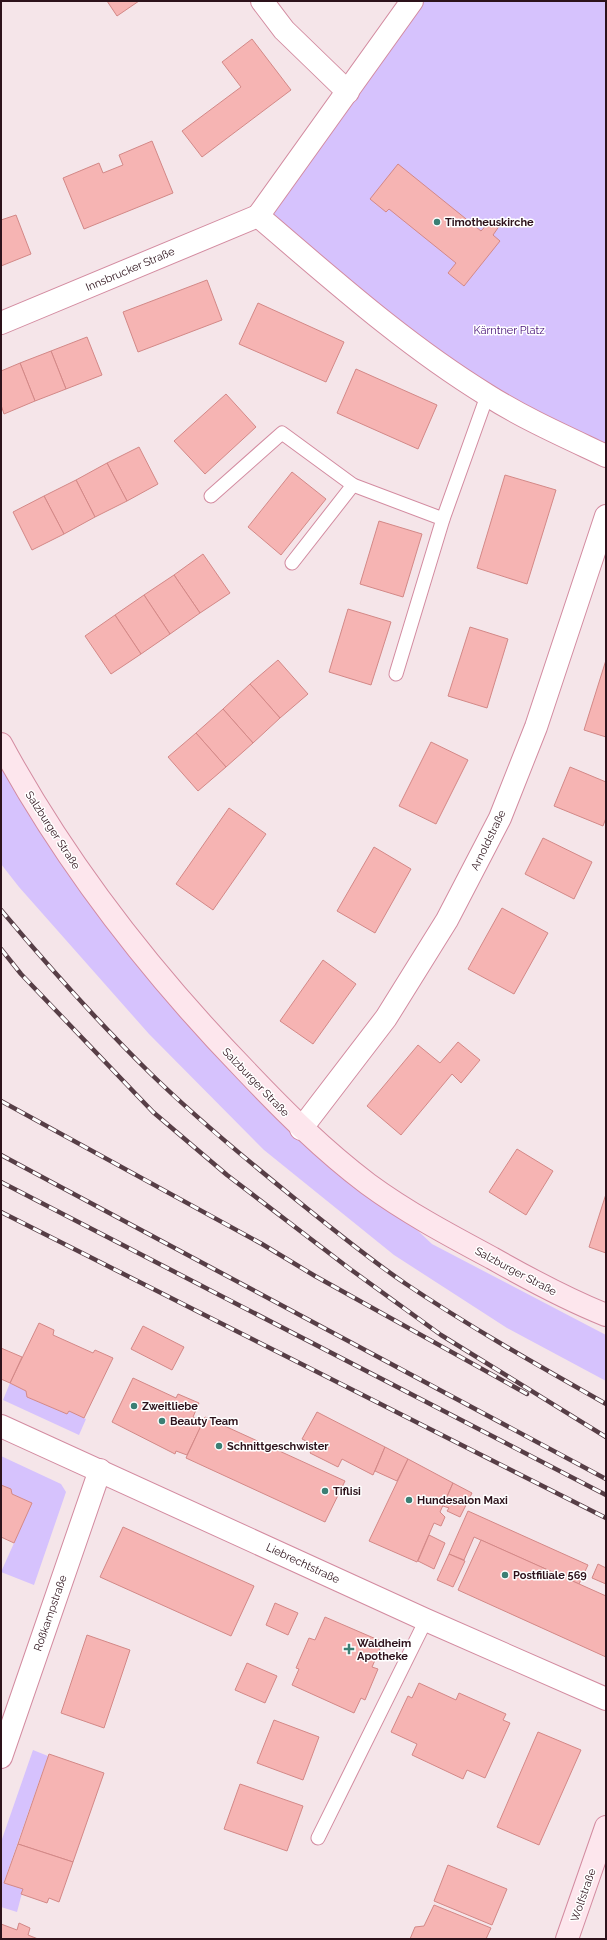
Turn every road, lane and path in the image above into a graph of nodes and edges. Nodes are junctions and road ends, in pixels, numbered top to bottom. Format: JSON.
{"nodes":[{"id":1,"x":262,"y":1,"type":"edge"},
{"id":2,"x":412,"y":1,"type":"edge"},
{"id":3,"x":348,"y":92,"type":"junction"},
{"id":4,"x":258,"y":216,"type":"junction"},
{"id":5,"x":1,"y":323,"type":"edge"},
{"id":6,"x":487,"y":396,"type":"junction"},
{"id":7,"x":606,"y":456,"type":"edge"},
{"id":8,"x":353,"y":485,"type":"junction"},
{"id":9,"x":211,"y":496,"type":"dead end"},
{"id":10,"x":606,"y":516,"type":"edge"},
{"id":11,"x":443,"y":519,"type":"junction"},
{"id":12,"x":292,"y":563,"type":"dead end"},
{"id":13,"x":396,"y":674,"type":"dead end"},
{"id":14,"x":1,"y":744,"type":"edge"},
{"id":15,"x":301,"y":1129,"type":"junction"},
{"id":16,"x":606,"y":1315,"type":"edge"},
{"id":17,"x":1,"y":1426,"type":"edge"},
{"id":18,"x":100,"y":1470,"type":"junction"},
{"id":19,"x":426,"y":1620,"type":"junction"},
{"id":20,"x":606,"y":1699,"type":"edge"},
{"id":21,"x":1,"y":1757,"type":"edge"},
{"id":22,"x":606,"y":1827,"type":"edge"},
{"id":23,"x":318,"y":1838,"type":"dead end"},
{"id":24,"x":567,"y":1939,"type":"edge"}],
"edges":[{"from":1,"to":3,"type":"street"},
{"from":2,"to":3,"type":"street"},
{"from":3,"to":4,"type":"street"},
{"from":4,"to":5,"type":"street","name":"Innsbrucker Straße"},
{"from":4,"to":6,"type":"street"},
{"from":6,"to":7,"type":"street"},
{"from":6,"to":11,"type":"lane"},
{"from":8,"to":9,"type":"lane"},
{"from":8,"to":11,"type":"lane"},
{"from":8,"to":12,"type":"lane"},
{"from":10,"to":15,"type":"street","name":"Arnoldstraße"},
{"from":11,"to":13,"type":"lane"},
{"from":14,"to":15,"type":"street","name":"Salzburger Straße"},
{"from":15,"to":16,"type":"street","name":"Salzburger Straße"},
{"from":17,"to":18,"type":"street","name":"Liebrechtstraße"},
{"from":18,"to":19,"type":"street","name":"Liebrechtstraße"},
{"from":18,"to":21,"type":"street","name":"Roßkampstraße"},
{"from":19,"to":20,"type":"street","name":"Liebrechtstraße"},
{"from":19,"to":23,"type":"lane"},
{"from":22,"to":24,"type":"street","name":"Wolfstraße"}]}
